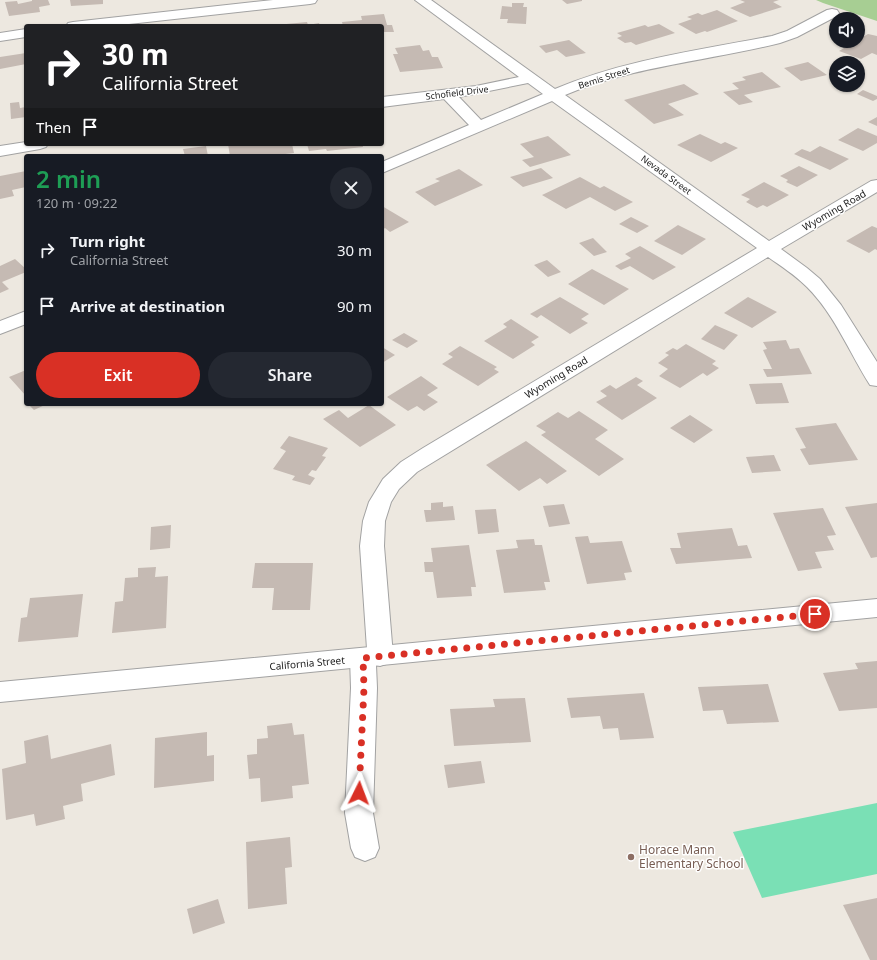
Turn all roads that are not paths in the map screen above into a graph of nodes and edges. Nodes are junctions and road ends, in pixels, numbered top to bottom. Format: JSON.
{"nodes":[{"id":1,"x":310,"y":0,"type":"edge"},
{"id":2,"x":422,"y":0,"type":"edge"},
{"id":3,"x":829,"y":15,"type":"edge"},
{"id":4,"x":91,"y":24,"type":"edge"},
{"id":5,"x":24,"y":33,"type":"edge"},
{"id":6,"x":0,"y":37,"type":"edge"},
{"id":7,"x":531,"y":78,"type":"junction"},
{"id":8,"x":448,"y":94,"type":"junction"},
{"id":9,"x":554,"y":95,"type":"junction"},
{"id":10,"x":384,"y":102,"type":"edge"},
{"id":11,"x":479,"y":127,"type":"junction"},
{"id":12,"x":29,"y":146,"type":"edge"},
{"id":13,"x":0,"y":151,"type":"edge"},
{"id":14,"x":384,"y":167,"type":"edge"},
{"id":15,"x":877,"y":186,"type":"edge"},
{"id":16,"x":769,"y":248,"type":"junction"},
{"id":17,"x":24,"y":318,"type":"edge"},
{"id":18,"x":0,"y":328,"type":"edge"},
{"id":19,"x":877,"y":380,"type":"edge"},
{"id":20,"x":877,"y":608,"type":"edge"},
{"id":21,"x":371,"y":657,"type":"junction"},
{"id":22,"x":0,"y":692,"type":"edge"},
{"id":23,"x":365,"y":848,"type":"dead end"}],
"edges":[{"from":1,"to":4,"type":"street"},
{"from":2,"to":7,"type":"street","name":"Nevada Street"},
{"from":3,"to":9,"type":"street","name":"Bemis Street"},
{"from":5,"to":6,"type":"street"},
{"from":7,"to":8,"type":"street","name":"Schofield Drive"},
{"from":7,"to":9,"type":"street","name":"Nevada Street"},
{"from":8,"to":10,"type":"street","name":"Schofield Drive"},
{"from":8,"to":11,"type":"street"},
{"from":9,"to":11,"type":"street","name":"Bemis Street"},
{"from":9,"to":16,"type":"street","name":"Nevada Street"},
{"from":11,"to":14,"type":"street","name":"Bemis Street"},
{"from":12,"to":13,"type":"street"},
{"from":15,"to":16,"type":"street","name":"Wyoming Road"},
{"from":16,"to":19,"type":"street","name":"Nevada Street"},
{"from":16,"to":21,"type":"street","name":"Wyoming Road"},
{"from":17,"to":18,"type":"street"},
{"from":20,"to":21,"type":"street","name":"California Street"},
{"from":21,"to":22,"type":"street","name":"California Street"},
{"from":21,"to":23,"type":"street","name":"Wyoming Road"}]}
